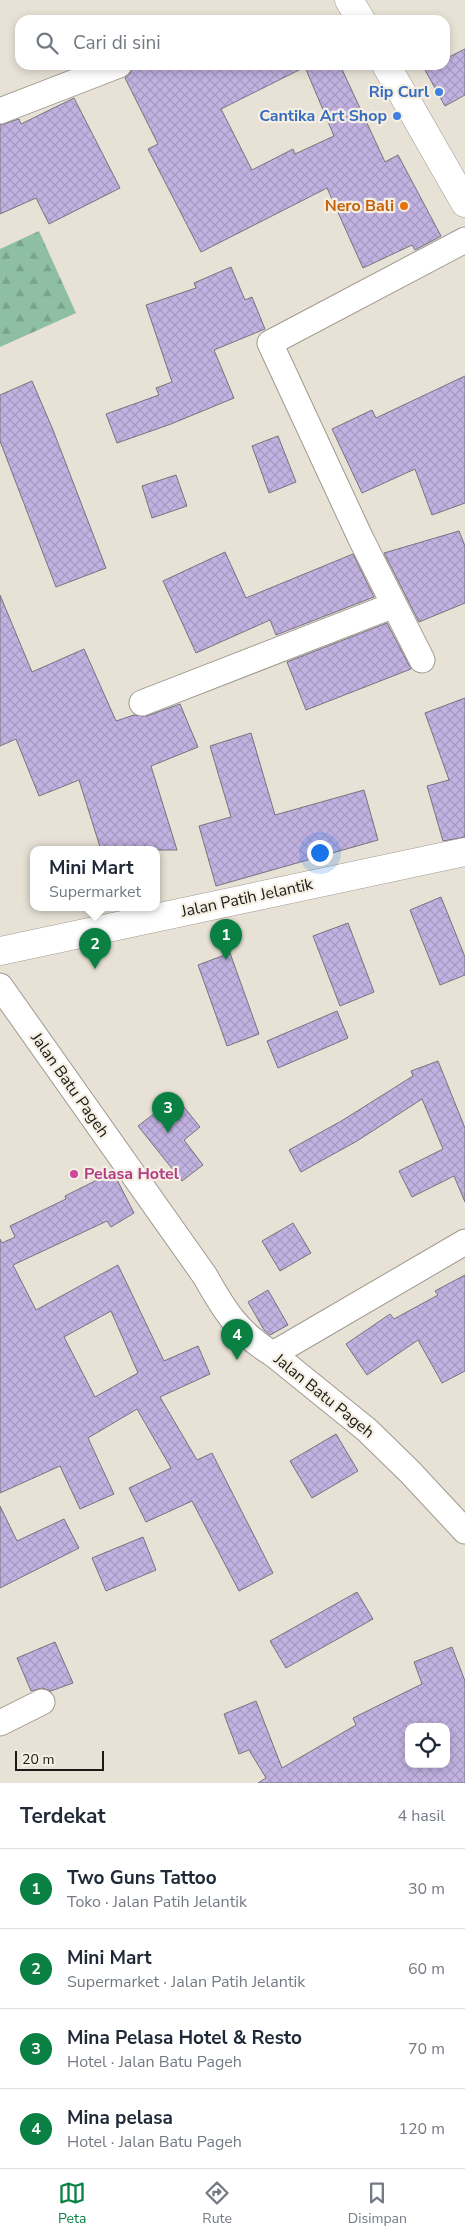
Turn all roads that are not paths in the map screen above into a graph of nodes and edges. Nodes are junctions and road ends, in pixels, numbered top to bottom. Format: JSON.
{"nodes":[{"id":1,"x":349,"y":0,"type":"edge"},
{"id":2,"x":358,"y":15,"type":"edge"},
{"id":3,"x":106,"y":70,"type":"edge"},
{"id":4,"x":389,"y":70,"type":"edge"},
{"id":5,"x":0,"y":111,"type":"edge"},
{"id":6,"x":465,"y":202,"type":"edge"},
{"id":7,"x":465,"y":240,"type":"edge"},
{"id":8,"x":394,"y":605,"type":"junction"},
{"id":9,"x":422,"y":660,"type":"dead end"},
{"id":10,"x":142,"y":703,"type":"dead end"},
{"id":11,"x":465,"y":852,"type":"edge"},
{"id":12,"x":0,"y":951,"type":"edge"},
{"id":13,"x":0,"y":986,"type":"edge"},
{"id":14,"x":465,"y":1242,"type":"edge"},
{"id":15,"x":273,"y":1354,"type":"junction"},
{"id":16,"x":465,"y":1532,"type":"edge"},
{"id":17,"x":42,"y":1702,"type":"dead end"},
{"id":18,"x":0,"y":1723,"type":"edge"}],
"edges":[{"from":1,"to":2,"type":"street"},
{"from":3,"to":5,"type":"street"},
{"from":4,"to":6,"type":"street"},
{"from":7,"to":8,"type":"street"},
{"from":8,"to":9,"type":"street"},
{"from":8,"to":10,"type":"street"},
{"from":11,"to":12,"type":"street","name":"Jalan Patih Jelantik"},
{"from":13,"to":15,"type":"street","name":"Jalan Batu Pageh"},
{"from":14,"to":15,"type":"street"},
{"from":15,"to":16,"type":"street","name":"Jalan Batu Pageh"},
{"from":17,"to":18,"type":"street"}]}
